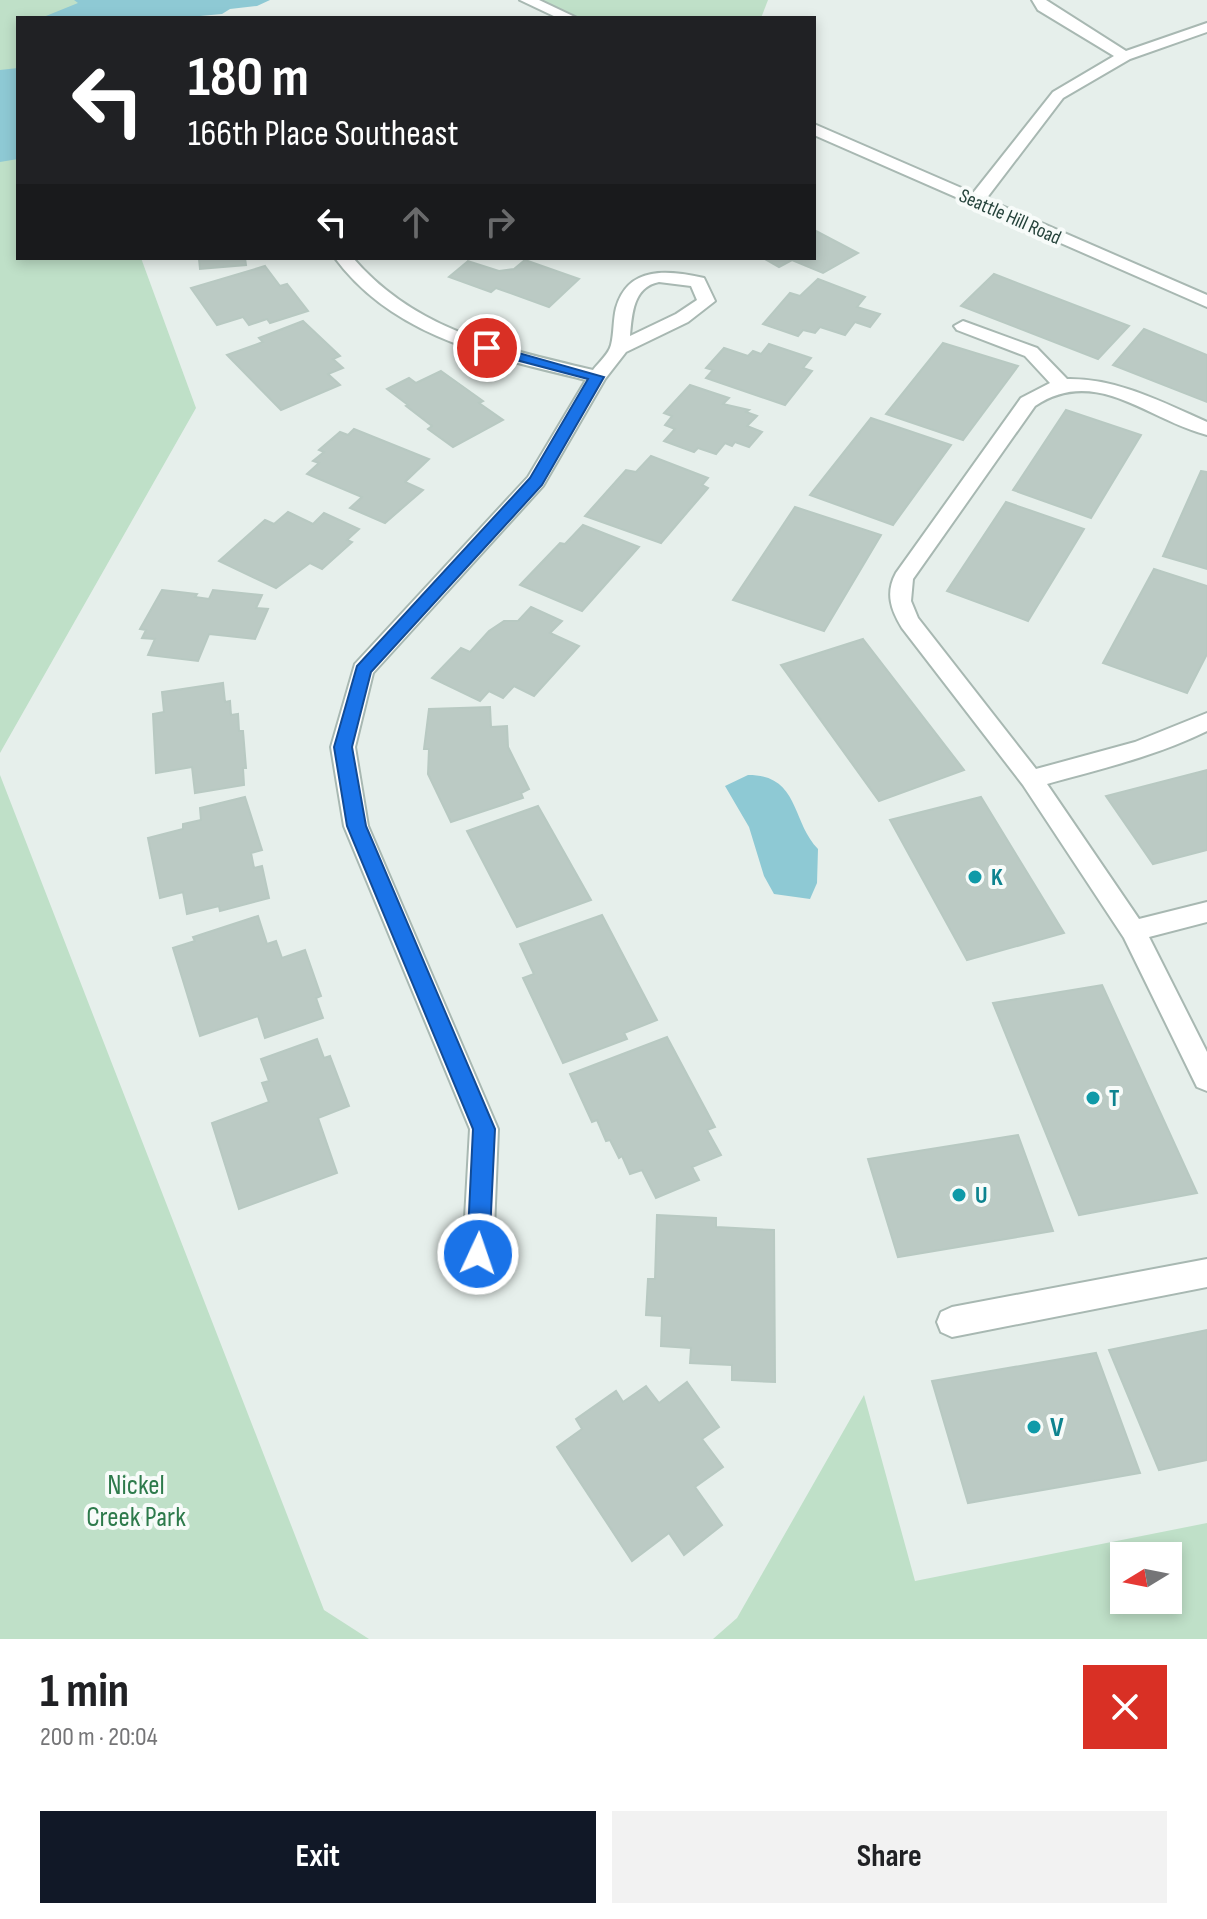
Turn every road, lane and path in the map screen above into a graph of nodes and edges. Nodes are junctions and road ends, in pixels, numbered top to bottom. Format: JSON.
{"nodes":[{"id":1,"x":1039,"y":0,"type":"edge"},
{"id":2,"x":532,"y":1,"type":"edge"},
{"id":3,"x":518,"y":16,"type":"edge"},
{"id":4,"x":566,"y":16,"type":"edge"},
{"id":5,"x":1207,"y":27,"type":"edge"},
{"id":6,"x":1125,"y":56,"type":"junction"},
{"id":7,"x":816,"y":130,"type":"edge"},
{"id":8,"x":975,"y":202,"type":"junction"},
{"id":9,"x":345,"y":260,"type":"edge"},
{"id":10,"x":1207,"y":302,"type":"edge"},
{"id":11,"x":963,"y":326,"type":"dead end"},
{"id":12,"x":620,"y":348,"type":"junction"},
{"id":13,"x":597,"y":377,"type":"junction"},
{"id":14,"x":1061,"y":384,"type":"junction"},
{"id":15,"x":1207,"y":429,"type":"edge"},
{"id":16,"x":1207,"y":721,"type":"edge"},
{"id":17,"x":1031,"y":779,"type":"junction"},
{"id":18,"x":1207,"y":912,"type":"edge"},
{"id":19,"x":1133,"y":931,"type":"junction"},
{"id":20,"x":1207,"y":1079,"type":"edge"},
{"id":21,"x":478,"y":1254,"type":"dead end"},
{"id":22,"x":1207,"y":1273,"type":"edge"},
{"id":23,"x":952,"y":1322,"type":"dead end"}],
"edges":[{"from":1,"to":6,"type":"street"},
{"from":2,"to":3,"type":"street"},
{"from":2,"to":4,"type":"street"},
{"from":5,"to":6,"type":"street"},
{"from":6,"to":8,"type":"street"},
{"from":7,"to":8,"type":"street","name":"Seattle Hill Road"},
{"from":8,"to":10,"type":"street","name":"Seattle Hill Road"},
{"from":9,"to":13,"type":"street"},
{"from":11,"to":14,"type":"street"},
{"from":12,"to":12,"type":"street"},
{"from":12,"to":13,"type":"street"},
{"from":13,"to":21,"type":"street"},
{"from":14,"to":15,"type":"street"},
{"from":14,"to":17,"type":"street"},
{"from":16,"to":17,"type":"street"},
{"from":17,"to":19,"type":"street"},
{"from":18,"to":19,"type":"street"},
{"from":19,"to":20,"type":"street"},
{"from":22,"to":23,"type":"street"}]}
